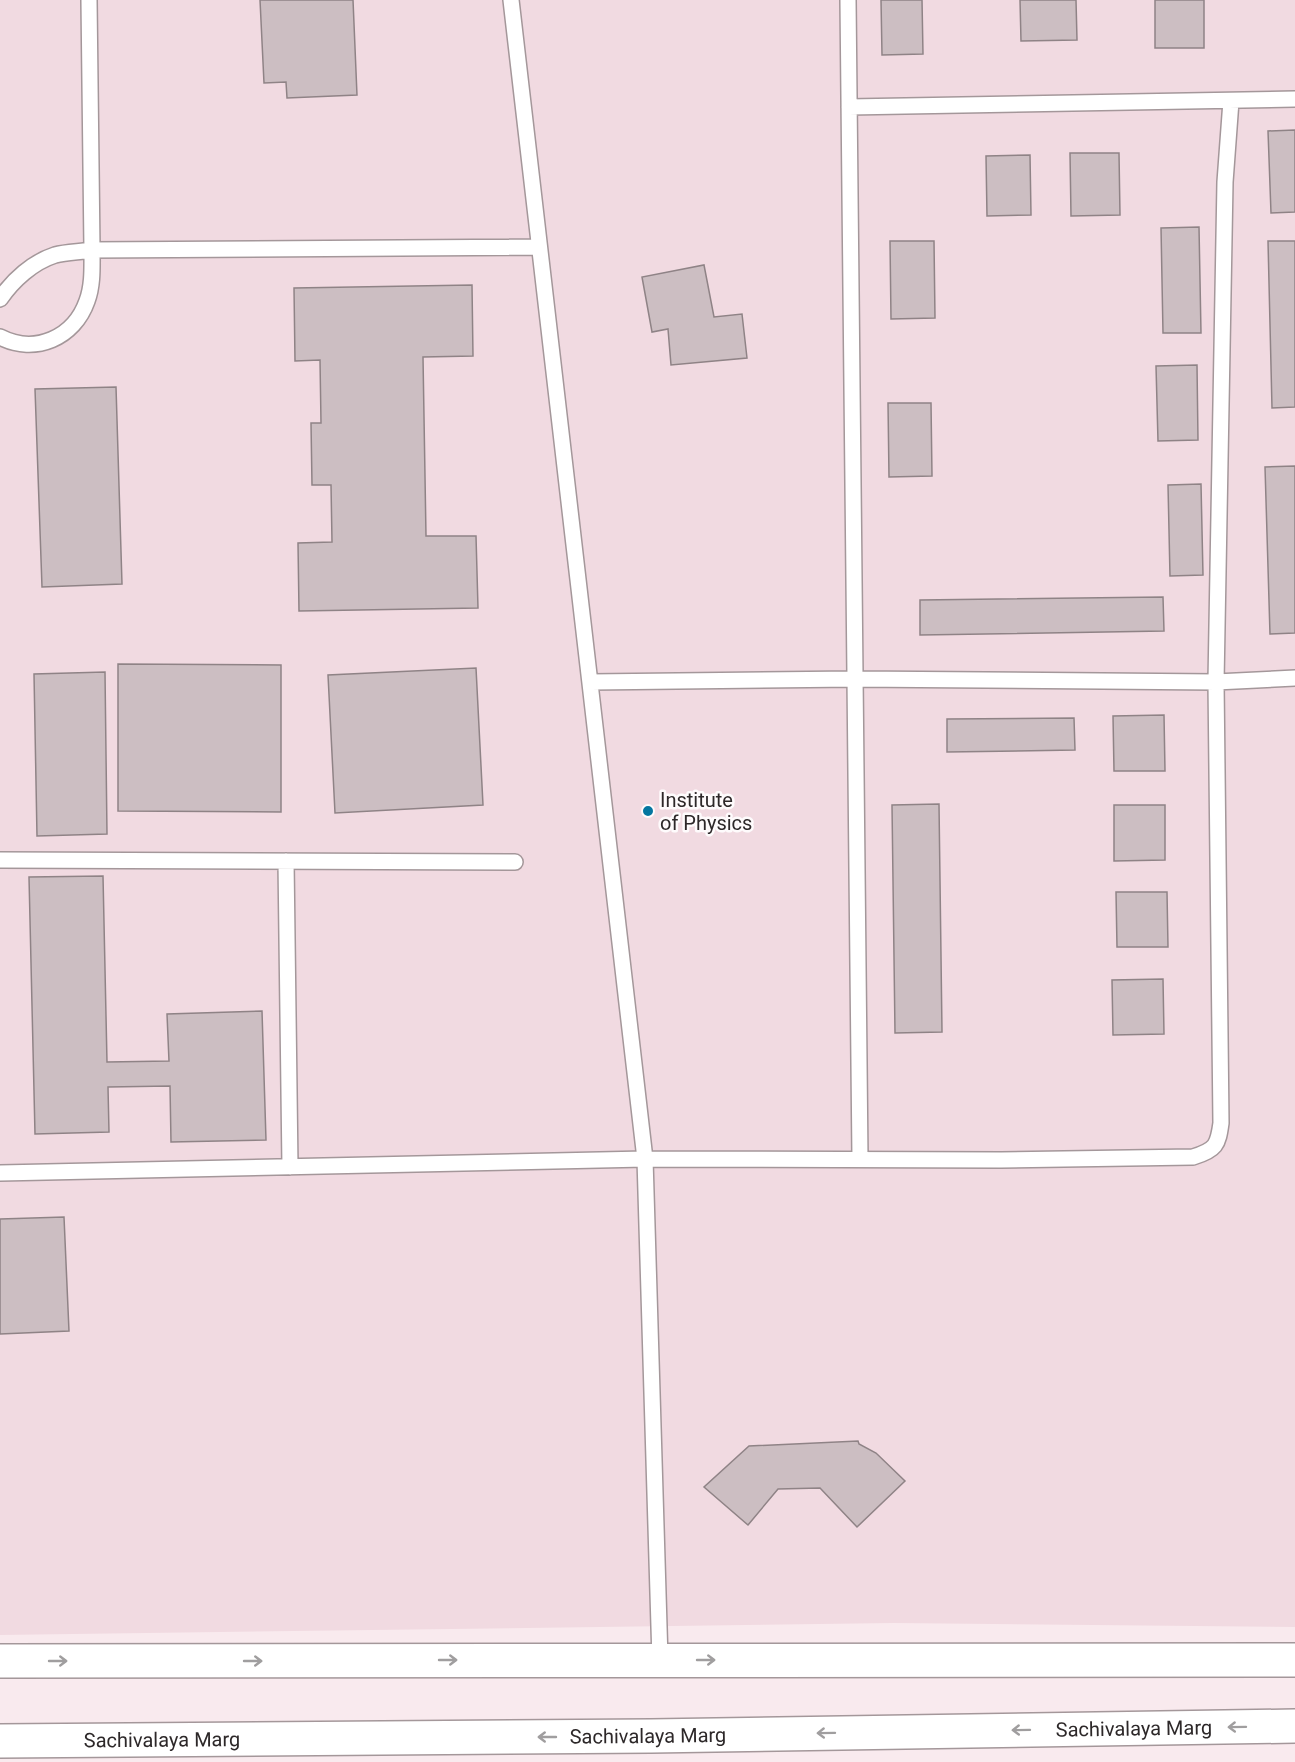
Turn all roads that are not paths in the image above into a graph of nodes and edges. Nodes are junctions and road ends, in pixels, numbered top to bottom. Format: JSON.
{"nodes":[{"id":1,"x":89,"y":0,"type":"edge"},
{"id":2,"x":511,"y":0,"type":"edge"},
{"id":3,"x":848,"y":0,"type":"edge"},
{"id":4,"x":1295,"y":99,"type":"edge"},
{"id":5,"x":1231,"y":101,"type":"junction"},
{"id":6,"x":849,"y":107,"type":"junction"},
{"id":7,"x":538,"y":247,"type":"junction"},
{"id":8,"x":92,"y":250,"type":"junction"},
{"id":9,"x":0,"y":299,"type":"edge"},
{"id":10,"x":0,"y":337,"type":"edge"},
{"id":11,"x":1295,"y":678,"type":"edge"},
{"id":12,"x":854,"y":679,"type":"junction"},
{"id":13,"x":591,"y":682,"type":"junction"},
{"id":14,"x":1216,"y":682,"type":"junction"},
{"id":15,"x":0,"y":860,"type":"edge"},
{"id":16,"x":286,"y":861,"type":"junction"},
{"id":17,"x":515,"y":862,"type":"dead end"},
{"id":18,"x":860,"y":1159,"type":"junction"},
{"id":19,"x":645,"y":1160,"type":"junction"},
{"id":20,"x":290,"y":1167,"type":"junction"},
{"id":21,"x":0,"y":1173,"type":"edge"},
{"id":22,"x":660,"y":1660,"type":"junction"},
{"id":23,"x":1295,"y":1660,"type":"edge"},
{"id":24,"x":0,"y":1661,"type":"edge"},
{"id":25,"x":1295,"y":1726,"type":"edge"},
{"id":26,"x":0,"y":1741,"type":"edge"}],
"edges":[{"from":1,"to":8,"type":"lane"},
{"from":2,"to":7,"type":"lane"},
{"from":3,"to":6,"type":"lane"},
{"from":4,"to":5,"type":"lane"},
{"from":5,"to":6,"type":"lane"},
{"from":5,"to":14,"type":"lane"},
{"from":6,"to":12,"type":"lane"},
{"from":7,"to":8,"type":"lane"},
{"from":7,"to":13,"type":"lane"},
{"from":8,"to":9,"type":"lane"},
{"from":8,"to":10,"type":"lane"},
{"from":11,"to":14,"type":"lane"},
{"from":12,"to":13,"type":"lane"},
{"from":12,"to":14,"type":"lane"},
{"from":12,"to":18,"type":"lane"},
{"from":13,"to":19,"type":"lane"},
{"from":14,"to":18,"type":"lane"},
{"from":15,"to":16,"type":"lane"},
{"from":16,"to":17,"type":"lane"},
{"from":16,"to":20,"type":"lane"},
{"from":18,"to":19,"type":"lane"},
{"from":19,"to":20,"type":"lane"},
{"from":19,"to":22,"type":"lane"},
{"from":20,"to":21,"type":"lane"},
{"from":22,"to":23,"type":"main road","one_way":true},
{"from":24,"to":22,"type":"main road","one_way":true},
{"from":25,"to":26,"type":"main road","name":"Sachivalaya Marg","one_way":true}]}
